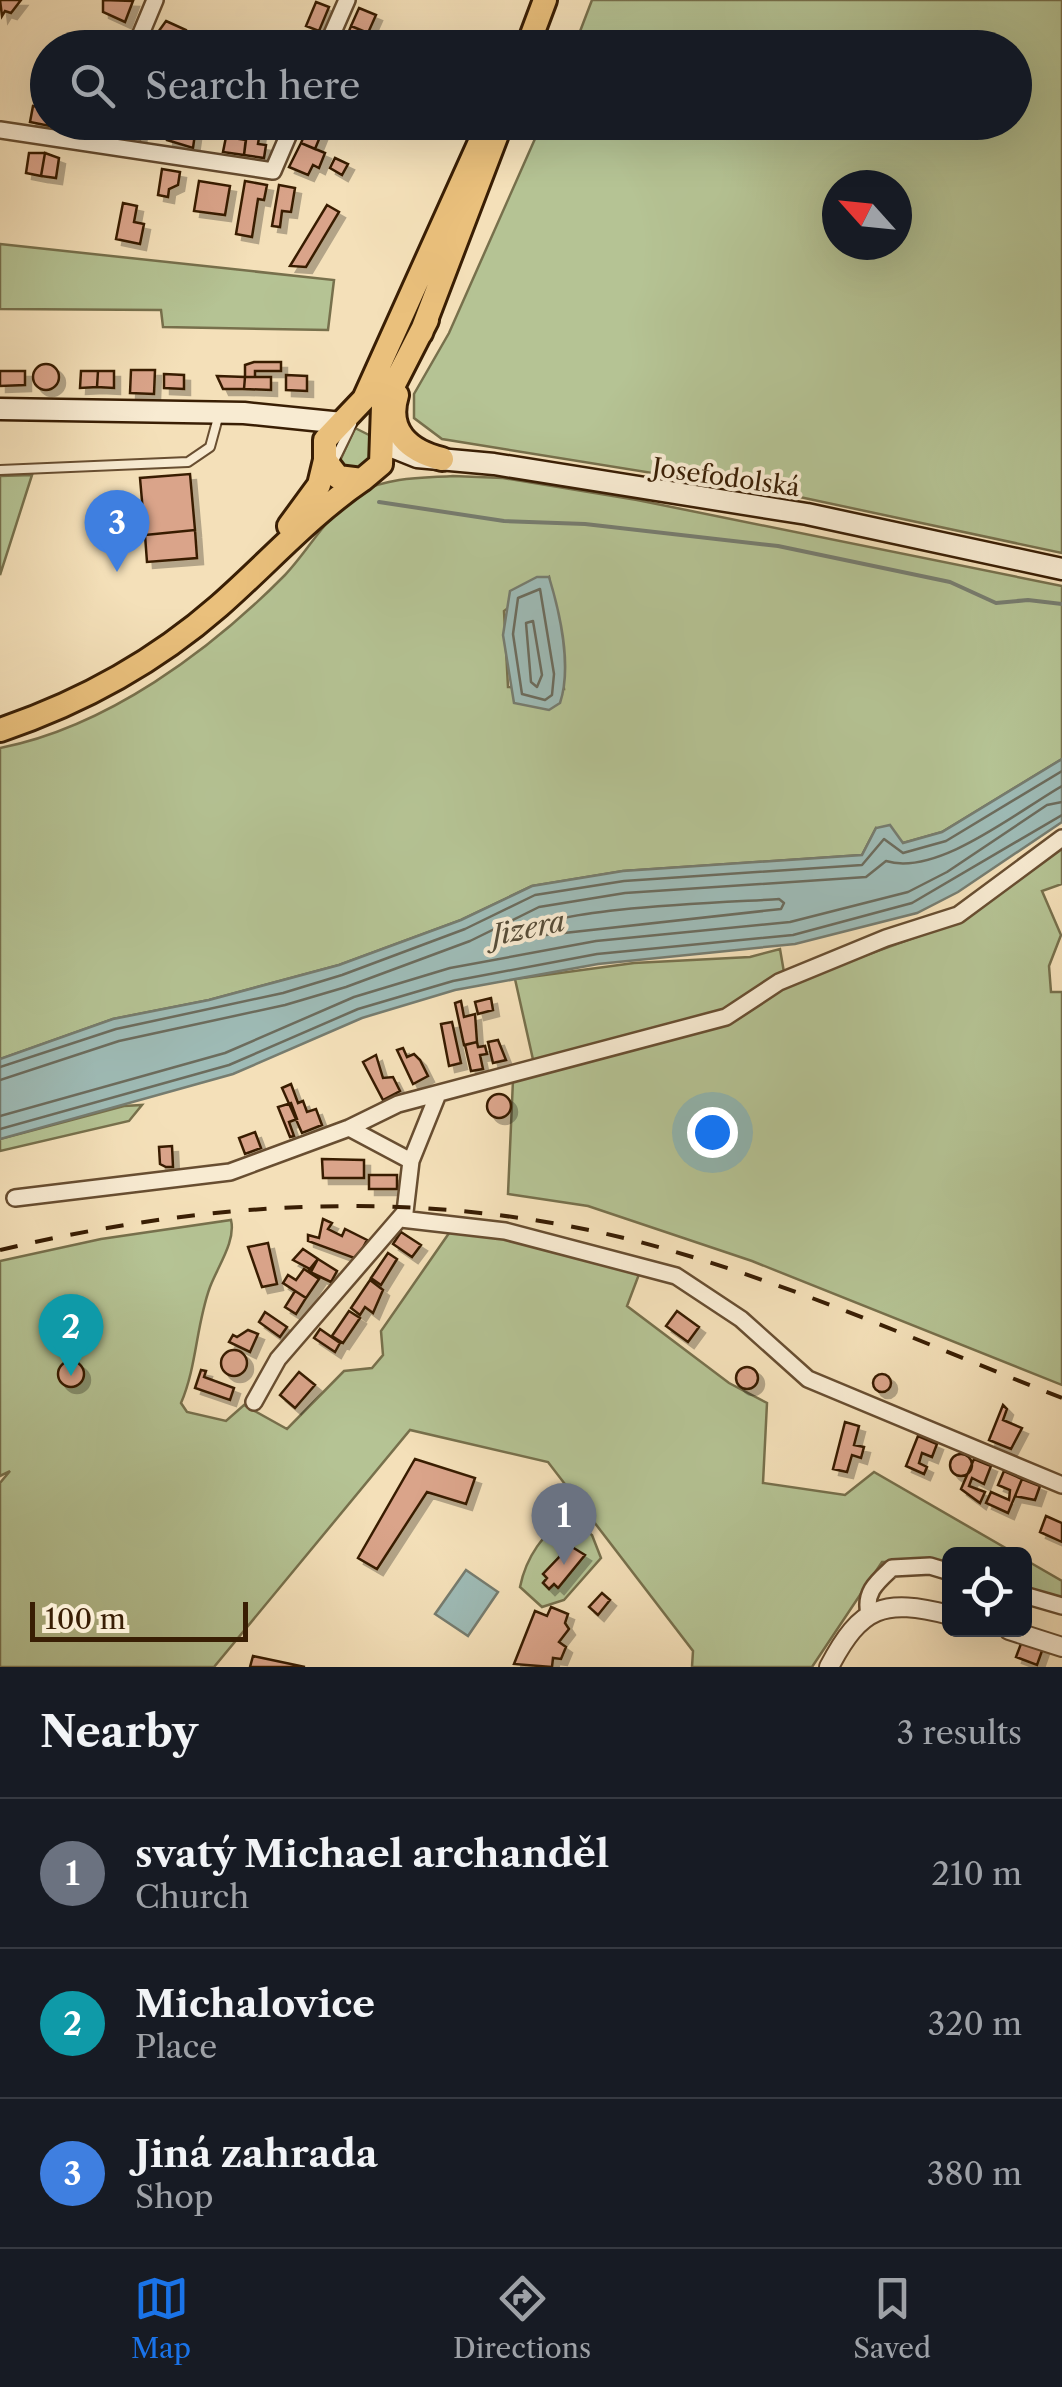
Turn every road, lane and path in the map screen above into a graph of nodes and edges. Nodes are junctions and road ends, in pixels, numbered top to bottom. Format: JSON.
{"nodes":[{"id":1,"x":155,"y":0,"type":"edge"},
{"id":2,"x":347,"y":0,"type":"edge"},
{"id":3,"x":545,"y":0,"type":"edge"},
{"id":4,"x":142,"y":30,"type":"edge"},
{"id":5,"x":334,"y":30,"type":"edge"},
{"id":6,"x":534,"y":30,"type":"edge"},
{"id":7,"x":0,"y":130,"type":"edge"},
{"id":8,"x":30,"y":134,"type":"edge"},
{"id":9,"x":73,"y":140,"type":"edge"},
{"id":10,"x":96,"y":140,"type":"edge"},
{"id":11,"x":286,"y":140,"type":"edge"},
{"id":12,"x":481,"y":140,"type":"edge"},
{"id":13,"x":495,"y":140,"type":"edge"},
{"id":14,"x":95,"y":143,"type":"junction"},
{"id":15,"x":427,"y":320,"type":"junction"},
{"id":16,"x":0,"y":409,"type":"edge"},
{"id":17,"x":219,"y":412,"type":"junction"},
{"id":18,"x":272,"y":416,"type":"junction"},
{"id":19,"x":346,"y":422,"type":"junction"},
{"id":20,"x":382,"y":442,"type":"junction"},
{"id":21,"x":442,"y":460,"type":"junction"},
{"id":22,"x":326,"y":462,"type":"junction"},
{"id":23,"x":0,"y":470,"type":"edge"},
{"id":24,"x":364,"y":479,"type":"junction"},
{"id":25,"x":1062,"y":569,"type":"edge"},
{"id":26,"x":253,"y":574,"type":"junction"},
{"id":27,"x":0,"y":730,"type":"edge"},
{"id":28,"x":1062,"y":838,"type":"edge"},
{"id":29,"x":438,"y":1094,"type":"junction"},
{"id":30,"x":350,"y":1128,"type":"junction"},
{"id":31,"x":412,"y":1160,"type":"junction"},
{"id":32,"x":14,"y":1198,"type":"dead end"},
{"id":33,"x":401,"y":1218,"type":"junction"},
{"id":34,"x":254,"y":1402,"type":"dead end"},
{"id":35,"x":1062,"y":1485,"type":"edge"},
{"id":36,"x":942,"y":1570,"type":"edge"},
{"id":37,"x":1032,"y":1597,"type":"edge"},
{"id":38,"x":1062,"y":1606,"type":"edge"},
{"id":39,"x":942,"y":1612,"type":"edge"},
{"id":40,"x":868,"y":1614,"type":"junction"},
{"id":41,"x":1031,"y":1637,"type":"edge"},
{"id":42,"x":1062,"y":1647,"type":"edge"},
{"id":43,"x":829,"y":1667,"type":"edge"}],
"edges":[{"from":1,"to":4,"type":"street"},
{"from":2,"to":5,"type":"street"},
{"from":3,"to":6,"type":"main road"},
{"from":7,"to":8,"type":"street"},
{"from":9,"to":14,"type":"street"},
{"from":10,"to":14,"type":"street"},
{"from":11,"to":14,"type":"street"},
{"from":12,"to":19,"type":"main road"},
{"from":13,"to":15,"type":"main road"},
{"from":15,"to":20,"type":"main road"},
{"from":15,"to":21,"type":"main road"},
{"from":16,"to":17,"type":"main road"},
{"from":17,"to":18,"type":"main road"},
{"from":17,"to":23,"type":"lane"},
{"from":18,"to":19,"type":"main road"},
{"from":18,"to":22,"type":"main road"},
{"from":19,"to":20,"type":"main road"},
{"from":19,"to":22,"type":"main road"},
{"from":20,"to":21,"type":"main road","name":"Josefodolská"},
{"from":20,"to":24,"type":"main road"},
{"from":21,"to":24,"type":"main road"},
{"from":21,"to":25,"type":"main road","name":"Josefodolská"},
{"from":22,"to":24,"type":"main road"},
{"from":22,"to":26,"type":"main road"},
{"from":24,"to":26,"type":"main road"},
{"from":26,"to":27,"type":"main road"},
{"from":28,"to":29,"type":"street"},
{"from":29,"to":30,"type":"street"},
{"from":29,"to":31,"type":"street"},
{"from":30,"to":31,"type":"street"},
{"from":30,"to":32,"type":"street"},
{"from":31,"to":33,"type":"street"},
{"from":33,"to":34,"type":"street"},
{"from":33,"to":35,"type":"street"},
{"from":36,"to":40,"type":"street"},
{"from":37,"to":38,"type":"street"},
{"from":39,"to":40,"type":"street"},
{"from":40,"to":43,"type":"street"},
{"from":41,"to":42,"type":"street"}]}
